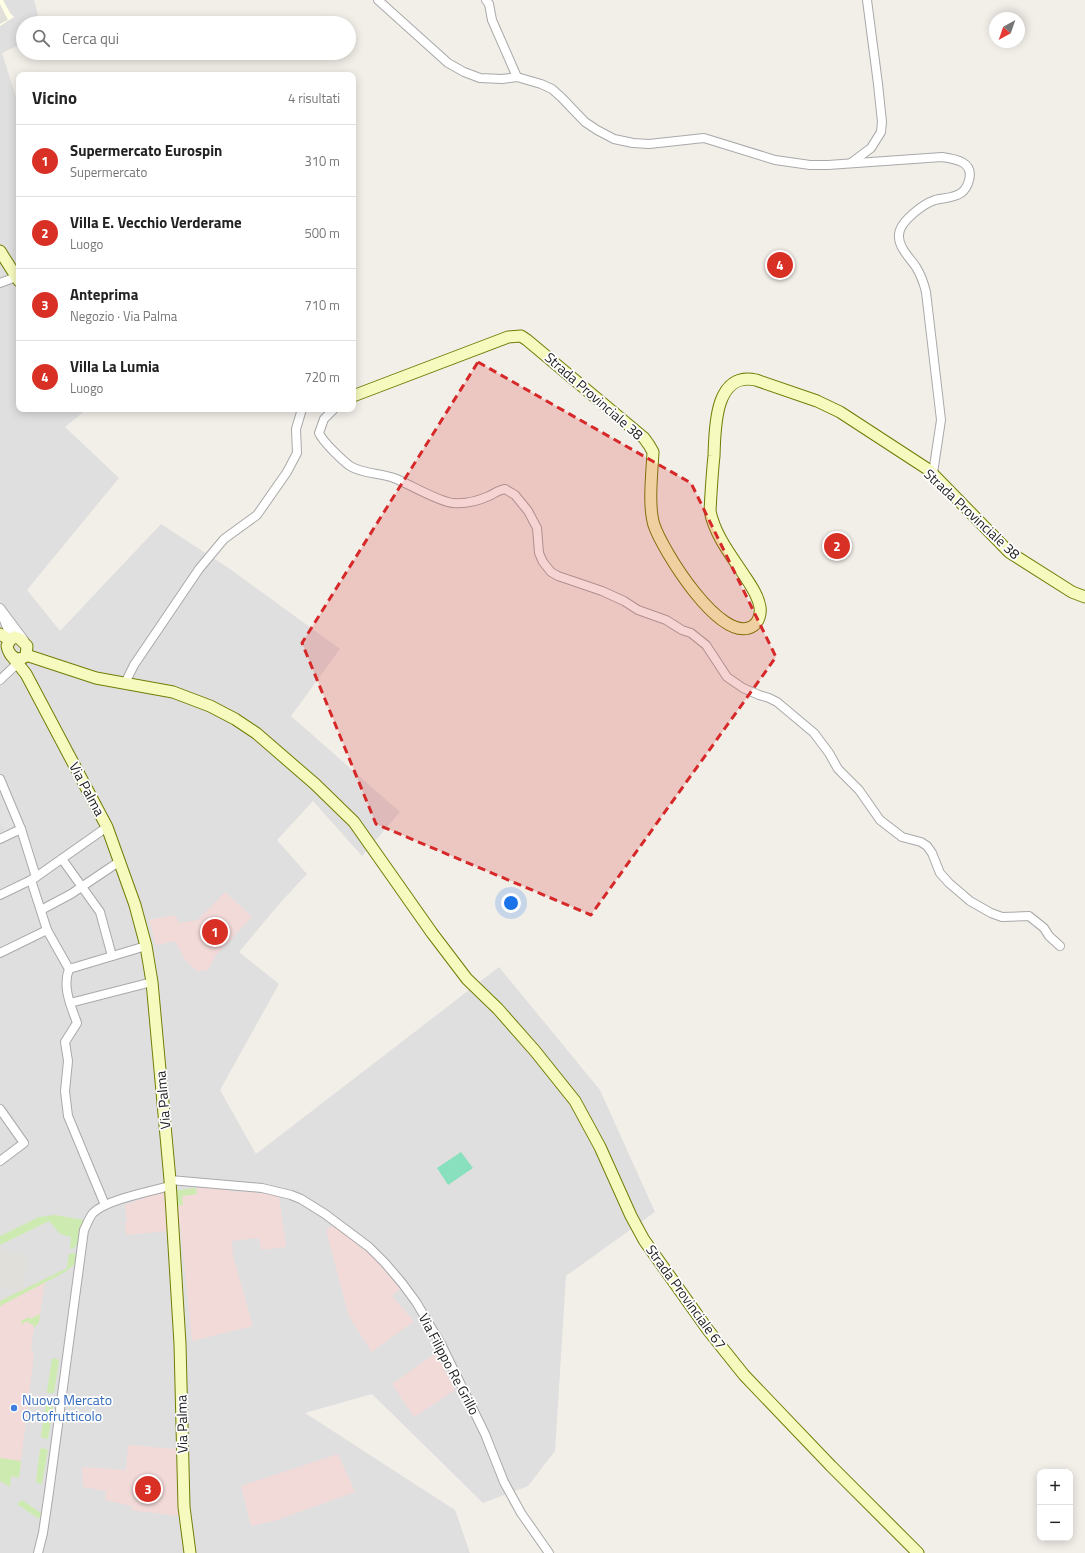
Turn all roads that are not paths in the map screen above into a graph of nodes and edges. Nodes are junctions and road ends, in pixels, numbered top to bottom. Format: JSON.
{"nodes":[{"id":1,"x":378,"y":0,"type":"edge"},
{"id":2,"x":486,"y":0,"type":"edge"},
{"id":3,"x":867,"y":0,"type":"edge"},
{"id":4,"x":517,"y":77,"type":"junction"},
{"id":5,"x":850,"y":164,"type":"junction"},
{"id":6,"x":0,"y":251,"type":"edge"},
{"id":7,"x":16,"y":276,"type":"edge"},
{"id":8,"x":0,"y":283,"type":"edge"},
{"id":9,"x":356,"y":395,"type":"edge"},
{"id":10,"x":301,"y":412,"type":"edge"},
{"id":11,"x":331,"y":412,"type":"edge"},
{"id":12,"x":933,"y":473,"type":"junction"},
{"id":13,"x":1085,"y":597,"type":"edge"},
{"id":14,"x":0,"y":609,"type":"edge"},
{"id":15,"x":0,"y":634,"type":"edge"},
{"id":16,"x":7,"y":640,"type":"edge"},
{"id":17,"x":24,"y":653,"type":"junction"},
{"id":18,"x":10,"y":654,"type":"junction"},
{"id":19,"x":26,"y":674,"type":"junction"},
{"id":20,"x":3,"y":678,"type":"edge"},
{"id":21,"x":125,"y":683,"type":"junction"},
{"id":22,"x":0,"y":779,"type":"edge"},
{"id":23,"x":107,"y":827,"type":"junction"},
{"id":24,"x":21,"y":829,"type":"junction"},
{"id":25,"x":0,"y":839,"type":"edge"},
{"id":26,"x":62,"y":859,"type":"junction"},
{"id":27,"x":120,"y":861,"type":"junction"},
{"id":28,"x":34,"y":879,"type":"junction"},
{"id":29,"x":83,"y":887,"type":"junction"},
{"id":30,"x":0,"y":895,"type":"edge"},
{"id":31,"x":41,"y":910,"type":"junction"},
{"id":32,"x":47,"y":930,"type":"junction"},
{"id":33,"x":146,"y":946,"type":"junction"},
{"id":34,"x":1060,"y":946,"type":"dead end"},
{"id":35,"x":0,"y":954,"type":"edge"},
{"id":36,"x":112,"y":956,"type":"junction"},
{"id":37,"x":69,"y":969,"type":"junction"},
{"id":38,"x":152,"y":982,"type":"junction"},
{"id":39,"x":70,"y":1003,"type":"junction"},
{"id":40,"x":0,"y":1110,"type":"edge"},
{"id":41,"x":0,"y":1161,"type":"edge"},
{"id":42,"x":170,"y":1183,"type":"junction"},
{"id":43,"x":106,"y":1205,"type":"junction"},
{"id":44,"x":38,"y":1553,"type":"edge"},
{"id":45,"x":190,"y":1553,"type":"edge"},
{"id":46,"x":549,"y":1553,"type":"edge"},
{"id":47,"x":918,"y":1553,"type":"edge"}],
"edges":[{"from":1,"to":4,"type":"street"},
{"from":2,"to":4,"type":"street"},
{"from":3,"to":5,"type":"street"},
{"from":4,"to":5,"type":"street"},
{"from":5,"to":12,"type":"street"},
{"from":6,"to":7,"type":"street"},
{"from":7,"to":8,"type":"street"},
{"from":9,"to":12,"type":"street","name":"Strada Provinciale 38"},
{"from":10,"to":21,"type":"street"},
{"from":11,"to":34,"type":"street"},
{"from":12,"to":13,"type":"street","name":"Strada Provinciale 38"},
{"from":14,"to":16,"type":"street"},
{"from":14,"to":17,"type":"street"},
{"from":15,"to":16,"type":"street"},
{"from":16,"to":17,"type":"street"},
{"from":16,"to":18,"type":"street"},
{"from":17,"to":18,"type":"street"},
{"from":17,"to":19,"type":"street"},
{"from":17,"to":20,"type":"street"},
{"from":17,"to":21,"type":"street","name":"Strada Provinciale 67"},
{"from":18,"to":20,"type":"street"},
{"from":19,"to":20,"type":"street"},
{"from":19,"to":23,"type":"street","name":"Via Palma"},
{"from":21,"to":47,"type":"street","name":"Strada Provinciale 67"},
{"from":22,"to":24,"type":"street"},
{"from":23,"to":26,"type":"street"},
{"from":23,"to":27,"type":"street","name":"Via Palma"},
{"from":24,"to":25,"type":"street"},
{"from":24,"to":28,"type":"street"},
{"from":26,"to":28,"type":"street"},
{"from":26,"to":29,"type":"street"},
{"from":27,"to":29,"type":"street"},
{"from":27,"to":33,"type":"street","name":"Via Palma"},
{"from":28,"to":30,"type":"street"},
{"from":28,"to":31,"type":"street"},
{"from":29,"to":31,"type":"street"},
{"from":29,"to":36,"type":"street"},
{"from":31,"to":32,"type":"street"},
{"from":32,"to":35,"type":"street"},
{"from":32,"to":37,"type":"street"},
{"from":33,"to":36,"type":"street"},
{"from":33,"to":38,"type":"street","name":"Via Palma"},
{"from":36,"to":37,"type":"street"},
{"from":37,"to":39,"type":"street"},
{"from":38,"to":39,"type":"street"},
{"from":38,"to":42,"type":"street","name":"Via Palma"},
{"from":39,"to":43,"type":"street"},
{"from":40,"to":41,"type":"street"},
{"from":42,"to":43,"type":"street"},
{"from":42,"to":45,"type":"street","name":"Via Palma"},
{"from":42,"to":46,"type":"street","name":"Via Filippo Re Grillo"},
{"from":43,"to":44,"type":"street"}]}
